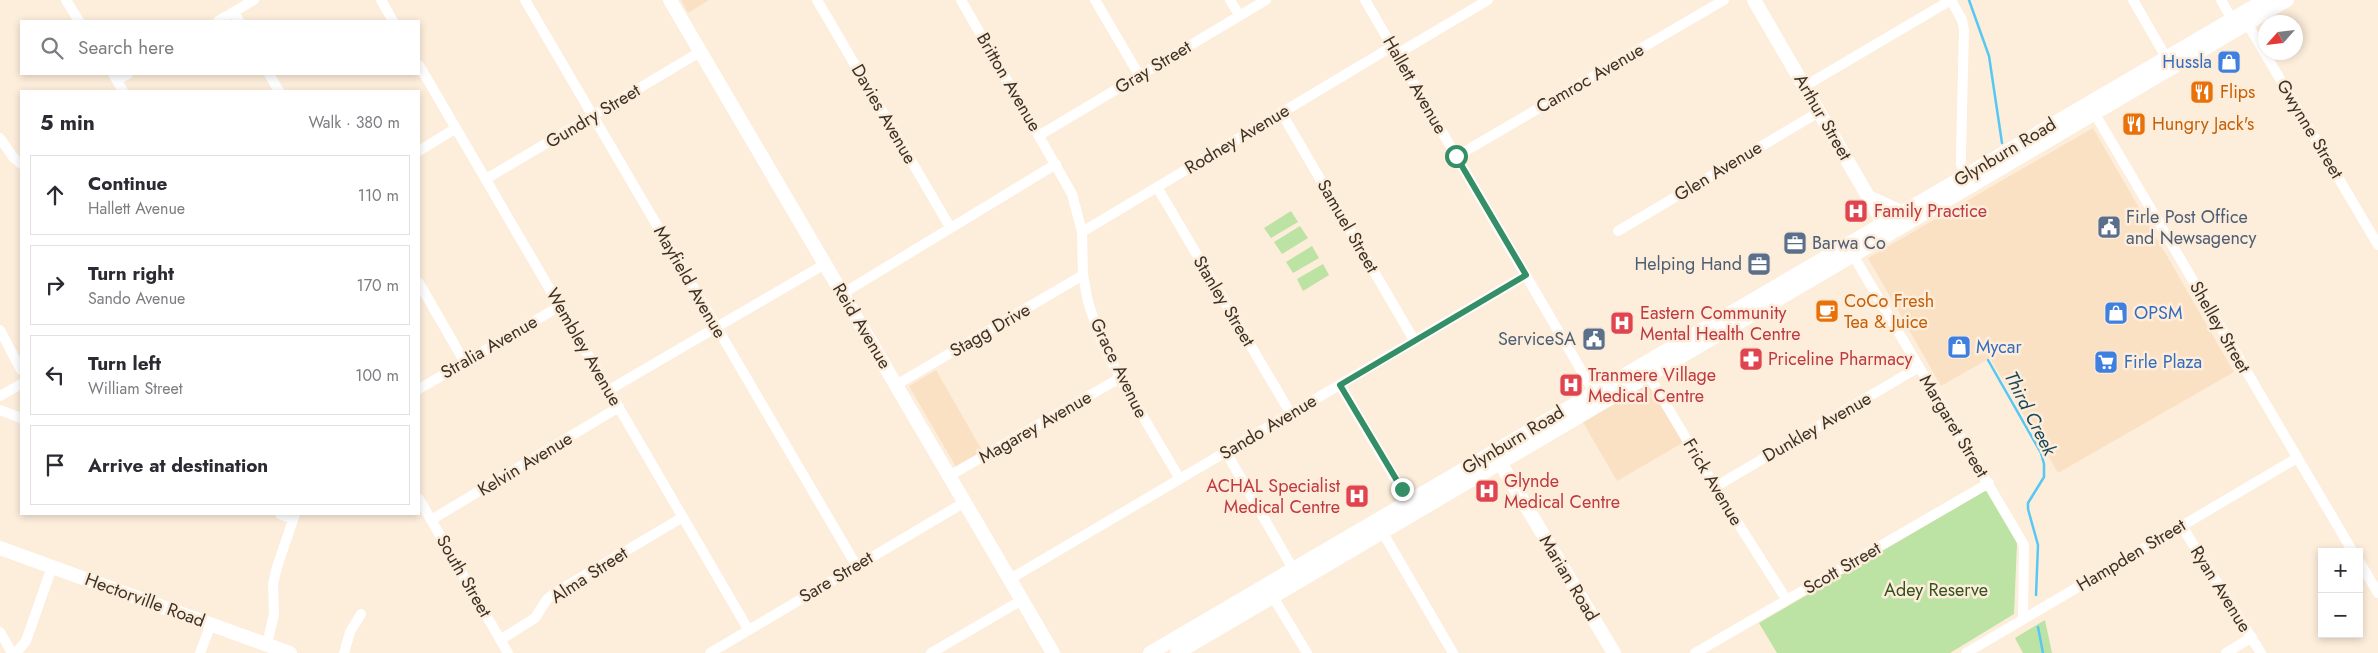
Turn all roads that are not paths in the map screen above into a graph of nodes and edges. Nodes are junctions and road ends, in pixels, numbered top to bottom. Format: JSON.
{"nodes":[{"id":1,"x":66,"y":0,"type":"edge"},
{"id":2,"x":254,"y":0,"type":"edge"},
{"id":3,"x":380,"y":0,"type":"edge"},
{"id":4,"x":525,"y":0,"type":"edge"},
{"id":5,"x":670,"y":0,"type":"edge"},
{"id":6,"x":817,"y":0,"type":"edge"},
{"id":7,"x":961,"y":0,"type":"edge"},
{"id":8,"x":1095,"y":0,"type":"edge"},
{"id":9,"x":1230,"y":0,"type":"edge"},
{"id":10,"x":1266,"y":0,"type":"edge"},
{"id":11,"x":1366,"y":0,"type":"edge"},
{"id":12,"x":1488,"y":0,"type":"edge"},
{"id":13,"x":1724,"y":0,"type":"edge"},
{"id":14,"x":1754,"y":0,"type":"edge"},
{"id":15,"x":1951,"y":0,"type":"edge"},
{"id":16,"x":2132,"y":0,"type":"edge"},
{"id":17,"x":2221,"y":0,"type":"edge"},
{"id":18,"x":2265,"y":0,"type":"edge"},
{"id":19,"x":2287,"y":0,"type":"edge"},
{"id":20,"x":1239,"y":15,"type":"junction"},
{"id":21,"x":236,"y":17,"type":"edge"},
{"id":22,"x":78,"y":20,"type":"edge"},
{"id":23,"x":222,"y":20,"type":"edge"},
{"id":24,"x":392,"y":20,"type":"edge"},
{"id":25,"x":2239,"y":22,"type":"junction"},
{"id":26,"x":1395,"y":50,"type":"junction"},
{"id":27,"x":700,"y":52,"type":"junction"},
{"id":28,"x":2169,"y":62,"type":"junction"},
{"id":29,"x":420,"y":67,"type":"edge"},
{"id":30,"x":270,"y":75,"type":"edge"},
{"id":31,"x":1139,"y":75,"type":"junction"},
{"id":32,"x":115,"y":77,"type":"edge"},
{"id":33,"x":1805,"y":86,"type":"junction"},
{"id":34,"x":122,"y":90,"type":"edge"},
{"id":35,"x":278,"y":90,"type":"edge"},
{"id":36,"x":2092,"y":108,"type":"junction"},
{"id":37,"x":1281,"y":112,"type":"junction"},
{"id":38,"x":1820,"y":112,"type":"junction"},
{"id":39,"x":593,"y":116,"type":"junction"},
{"id":40,"x":456,"y":128,"type":"junction"},
{"id":41,"x":1040,"y":135,"type":"junction"},
{"id":42,"x":1,"y":140,"type":"edge"},
{"id":43,"x":420,"y":149,"type":"edge"},
{"id":44,"x":1456,"y":156,"type":"junction"},
{"id":45,"x":20,"y":163,"type":"edge"},
{"id":46,"x":1056,"y":164,"type":"junction"},
{"id":47,"x":1966,"y":175,"type":"junction"},
{"id":48,"x":486,"y":180,"type":"junction"},
{"id":49,"x":1157,"y":187,"type":"junction"},
{"id":50,"x":1870,"y":198,"type":"junction"},
{"id":51,"x":1901,"y":212,"type":"junction"},
{"id":52,"x":950,"y":227,"type":"junction"},
{"id":53,"x":1887,"y":228,"type":"junction"},
{"id":54,"x":1618,"y":231,"type":"dead end"},
{"id":55,"x":1082,"y":232,"type":"junction"},
{"id":56,"x":2378,"y":245,"type":"edge"},
{"id":57,"x":1850,"y":250,"type":"junction"},
{"id":58,"x":825,"y":264,"type":"junction"},
{"id":59,"x":1083,"y":275,"type":"junction"},
{"id":60,"x":1526,"y":275,"type":"junction"},
{"id":61,"x":420,"y":286,"type":"edge"},
{"id":62,"x":842,"y":294,"type":"junction"},
{"id":63,"x":560,"y":306,"type":"junction"},
{"id":64,"x":717,"y":327,"type":"junction"},
{"id":65,"x":0,"y":330,"type":"edge"},
{"id":66,"x":1414,"y":340,"type":"junction"},
{"id":67,"x":1704,"y":342,"type":"junction"},
{"id":68,"x":1670,"y":347,"type":"junction"},
{"id":69,"x":464,"y":362,"type":"junction"},
{"id":70,"x":1919,"y":367,"type":"junction"},
{"id":71,"x":20,"y":368,"type":"edge"},
{"id":72,"x":1646,"y":370,"type":"junction"},
{"id":73,"x":1120,"y":378,"type":"junction"},
{"id":74,"x":896,"y":384,"type":"junction"},
{"id":75,"x":20,"y":385,"type":"edge"},
{"id":76,"x":1340,"y":385,"type":"junction"},
{"id":77,"x":420,"y":388,"type":"edge"},
{"id":78,"x":609,"y":390,"type":"junction"},
{"id":79,"x":0,"y":396,"type":"edge"},
{"id":80,"x":1598,"y":398,"type":"junction"},
{"id":81,"x":619,"y":407,"type":"junction"},
{"id":82,"x":0,"y":410,"type":"edge"},
{"id":83,"x":1291,"y":414,"type":"junction"},
{"id":84,"x":20,"y":418,"type":"edge"},
{"id":85,"x":1493,"y":451,"type":"junction"},
{"id":86,"x":1226,"y":452,"type":"junction"},
{"id":87,"x":2297,"y":458,"type":"junction"},
{"id":88,"x":1501,"y":464,"type":"junction"},
{"id":89,"x":949,"y":476,"type":"junction"},
{"id":90,"x":1180,"y":479,"type":"junction"},
{"id":91,"x":1989,"y":484,"type":"junction"},
{"id":92,"x":1715,"y":487,"type":"junction"},
{"id":93,"x":420,"y":501,"type":"edge"},
{"id":94,"x":964,"y":502,"type":"junction"},
{"id":95,"x":1409,"y":502,"type":"junction"},
{"id":96,"x":294,"y":516,"type":"edge"},
{"id":97,"x":683,"y":517,"type":"junction"},
{"id":98,"x":431,"y":520,"type":"junction"},
{"id":99,"x":2181,"y":525,"type":"junction"},
{"id":100,"x":1382,"y":533,"type":"junction"},
{"id":101,"x":0,"y":548,"type":"edge"},
{"id":102,"x":2351,"y":548,"type":"edge"},
{"id":103,"x":856,"y":565,"type":"junction"},
{"id":104,"x":52,"y":567,"type":"junction"},
{"id":105,"x":2363,"y":569,"type":"edge"},
{"id":106,"x":1296,"y":575,"type":"junction"},
{"id":107,"x":1010,"y":579,"type":"junction"},
{"id":108,"x":1270,"y":592,"type":"junction"},
{"id":109,"x":2378,"y":593,"type":"edge"},
{"id":110,"x":1786,"y":599,"type":"junction"},
{"id":111,"x":1022,"y":600,"type":"junction"},
{"id":112,"x":360,"y":614,"type":"dead end"},
{"id":113,"x":2024,"y":619,"type":"junction"},
{"id":114,"x":211,"y":624,"type":"junction"},
{"id":115,"x":748,"y":629,"type":"junction"},
{"id":116,"x":0,"y":632,"type":"edge"},
{"id":117,"x":2252,"y":638,"type":"junction"},
{"id":118,"x":500,"y":640,"type":"junction"},
{"id":119,"x":267,"y":644,"type":"junction"},
{"id":120,"x":1155,"y":652,"type":"edge"},
{"id":121,"x":12,"y":653,"type":"edge"},
{"id":122,"x":16,"y":653,"type":"edge"},
{"id":123,"x":200,"y":653,"type":"edge"},
{"id":124,"x":290,"y":653,"type":"edge"},
{"id":125,"x":344,"y":653,"type":"edge"},
{"id":126,"x":508,"y":653,"type":"edge"},
{"id":127,"x":710,"y":653,"type":"edge"},
{"id":128,"x":931,"y":653,"type":"edge"},
{"id":129,"x":1053,"y":653,"type":"edge"},
{"id":130,"x":1177,"y":653,"type":"edge"},
{"id":131,"x":1307,"y":653,"type":"edge"},
{"id":132,"x":1453,"y":653,"type":"edge"},
{"id":133,"x":1614,"y":653,"type":"edge"},
{"id":134,"x":1695,"y":653,"type":"edge"},
{"id":135,"x":1966,"y":653,"type":"edge"},
{"id":136,"x":2226,"y":653,"type":"edge"},
{"id":137,"x":2260,"y":653,"type":"edge"}],
"edges":[{"from":1,"to":22,"type":"street"},
{"from":2,"to":21,"type":"street"},
{"from":3,"to":24,"type":"street"},
{"from":4,"to":39,"type":"street","name":"Mayfield Avenue"},
{"from":5,"to":27,"type":"main road","name":"Reid Avenue"},
{"from":6,"to":52,"type":"street","name":"Davies Avenue"},
{"from":7,"to":41,"type":"street","name":"Britton Avenue"},
{"from":8,"to":31,"type":"street"},
{"from":9,"to":20,"type":"street"},
{"from":10,"to":20,"type":"street","name":"Gray Street"},
{"from":11,"to":26,"type":"street","name":"Hallett Avenue"},
{"from":12,"to":26,"type":"street","name":"Rodney Avenue"},
{"from":13,"to":44,"type":"street","name":"Camroc Avenue"},
{"from":14,"to":33,"type":"main road","name":"Arthur Street"},
{"from":15,"to":33,"type":"street"},
{"from":15,"to":47,"type":"street"},
{"from":16,"to":28,"type":"street"},
{"from":17,"to":25,"type":"street","name":"Gwynne Street"},
{"from":18,"to":25,"type":"main road","name":"Glynburn Road"},
{"from":19,"to":25,"type":"main road","name":"Glynburn Road"},
{"from":20,"to":31,"type":"street","name":"Gray Street"},
{"from":21,"to":23,"type":"street"},
{"from":25,"to":28,"type":"main road","name":"Glynburn Road"},
{"from":25,"to":56,"type":"street","name":"Gwynne Street"},
{"from":26,"to":37,"type":"street","name":"Rodney Avenue"},
{"from":26,"to":44,"type":"street","name":"Hallett Avenue"},
{"from":27,"to":39,"type":"street","name":"Gundry Street"},
{"from":27,"to":58,"type":"main road","name":"Reid Avenue"},
{"from":28,"to":36,"type":"main road","name":"Glynburn Road"},
{"from":29,"to":40,"type":"street","name":"Wembley Avenue"},
{"from":30,"to":35,"type":"street"},
{"from":31,"to":41,"type":"street","name":"Gray Street"},
{"from":32,"to":34,"type":"street"},
{"from":33,"to":38,"type":"main road","name":"Arthur Street"},
{"from":36,"to":47,"type":"main road","name":"Glynburn Road"},
{"from":36,"to":53,"type":"main road","name":"Glynburn Road"},
{"from":36,"to":87,"type":"street","name":"Shelley Street"},
{"from":37,"to":49,"type":"street","name":"Rodney Avenue"},
{"from":37,"to":66,"type":"street","name":"Samuel Street"},
{"from":38,"to":50,"type":"main road","name":"Arthur Street"},
{"from":38,"to":54,"type":"street","name":"Glen Avenue"},
{"from":39,"to":48,"type":"street","name":"Gundry Street"},
{"from":39,"to":64,"type":"street","name":"Mayfield Avenue"},
{"from":40,"to":43,"type":"street"},
{"from":40,"to":48,"type":"street","name":"Wembley Avenue"},
{"from":41,"to":46,"type":"street","name":"Britton Avenue"},
{"from":42,"to":45,"type":"street"},
{"from":44,"to":60,"type":"street","name":"Hallett Avenue"},
{"from":46,"to":52,"type":"street"},
{"from":46,"to":55,"type":"street","name":"Grace Avenue"},
{"from":47,"to":51,"type":"main road","name":"Glynburn Road"},
{"from":48,"to":63,"type":"street","name":"Wembley Avenue"},
{"from":49,"to":55,"type":"street","name":"Rodney Avenue"},
{"from":49,"to":83,"type":"street","name":"Stanley Street"},
{"from":50,"to":51,"type":"main road"},
{"from":50,"to":53,"type":"main road","name":"Arthur Street"},
{"from":51,"to":53,"type":"main road","name":"Glynburn Road"},
{"from":52,"to":62,"type":"street"},
{"from":53,"to":57,"type":"main road","name":"Glynburn Road"},
{"from":55,"to":59,"type":"street","name":"Grace Avenue"},
{"from":57,"to":67,"type":"main road","name":"Glynburn Road"},
{"from":57,"to":68,"type":"main road","name":"Glynburn Road"},
{"from":57,"to":70,"type":"street","name":"Margaret Street"},
{"from":58,"to":62,"type":"main road","name":"Reid Avenue"},
{"from":58,"to":64,"type":"street"},
{"from":59,"to":73,"type":"street","name":"Grace Avenue"},
{"from":59,"to":74,"type":"street","name":"Stagg Drive"},
{"from":60,"to":66,"type":"street","name":"Sando Avenue"},
{"from":60,"to":80,"type":"street","name":"Hallett Avenue"},
{"from":61,"to":69,"type":"street"},
{"from":62,"to":74,"type":"main road","name":"Reid Avenue"},
{"from":63,"to":69,"type":"street","name":"Stralia Avenue"},
{"from":63,"to":78,"type":"street","name":"Wembley Avenue"},
{"from":64,"to":78,"type":"street"},
{"from":64,"to":103,"type":"street","name":"Mayfield Avenue"},
{"from":65,"to":71,"type":"street"},
{"from":66,"to":76,"type":"street","name":"Sando Avenue"},
{"from":67,"to":68,"type":"main road"},
{"from":67,"to":72,"type":"main road","name":"Glynburn Road"},
{"from":68,"to":72,"type":"main road","name":"Glynburn Road"},
{"from":69,"to":77,"type":"street","name":"Stralia Avenue"},
{"from":70,"to":91,"type":"street","name":"Margaret Street"},
{"from":70,"to":92,"type":"street","name":"Dunkley Avenue"},
{"from":72,"to":80,"type":"main road","name":"Glynburn Road"},
{"from":72,"to":92,"type":"street","name":"Frick Avenue"},
{"from":73,"to":89,"type":"street","name":"Magarey Avenue"},
{"from":73,"to":90,"type":"street","name":"Grace Avenue"},
{"from":74,"to":89,"type":"main road","name":"Reid Avenue"},
{"from":75,"to":79,"type":"street"},
{"from":76,"to":83,"type":"street","name":"Sando Avenue"},
{"from":76,"to":95,"type":"street"},
{"from":78,"to":81,"type":"street","name":"Wembley Avenue"},
{"from":80,"to":85,"type":"main road","name":"Glynburn Road"},
{"from":80,"to":88,"type":"main road","name":"Glynburn Road"},
{"from":81,"to":97,"type":"street","name":"Wembley Avenue"},
{"from":81,"to":98,"type":"street","name":"Kelvin Avenue"},
{"from":82,"to":84,"type":"street"},
{"from":83,"to":86,"type":"street","name":"Sando Avenue"},
{"from":85,"to":88,"type":"main road","name":"Marian Road"},
{"from":85,"to":95,"type":"main road","name":"Glynburn Road"},
{"from":86,"to":90,"type":"street","name":"Sando Avenue"},
{"from":86,"to":106,"type":"street"},
{"from":87,"to":99,"type":"street","name":"Hampden Street"},
{"from":87,"to":102,"type":"street","name":"Shelley Street"},
{"from":88,"to":100,"type":"main road","name":"Glynburn Road"},
{"from":88,"to":133,"type":"main road","name":"Marian Road"},
{"from":89,"to":94,"type":"main road","name":"Reid Avenue"},
{"from":90,"to":107,"type":"street","name":"Sando Avenue"},
{"from":91,"to":110,"type":"street","name":"Scott Street"},
{"from":91,"to":113,"type":"street","name":"Margaret Street"},
{"from":92,"to":110,"type":"street","name":"Frick Avenue"},
{"from":93,"to":98,"type":"street","name":"South Street"},
{"from":94,"to":103,"type":"street","name":"Sare Street"},
{"from":94,"to":107,"type":"main road","name":"Reid Avenue"},
{"from":95,"to":106,"type":"main road","name":"Glynburn Road"},
{"from":96,"to":119,"type":"street"},
{"from":97,"to":115,"type":"street","name":"Wembley Avenue"},
{"from":97,"to":118,"type":"street","name":"Alma Street"},
{"from":98,"to":118,"type":"street","name":"South Street"},
{"from":99,"to":113,"type":"street","name":"Hampden Street"},
{"from":99,"to":117,"type":"street","name":"Ryan Avenue"},
{"from":100,"to":106,"type":"main road","name":"Glynburn Road"},
{"from":100,"to":132,"type":"street"},
{"from":101,"to":104,"type":"main road","name":"Hectorville Road"},
{"from":103,"to":115,"type":"street","name":"Sare Street"},
{"from":104,"to":114,"type":"main road","name":"Hectorville Road"},
{"from":104,"to":122,"type":"street"},
{"from":105,"to":109,"type":"street"},
{"from":106,"to":108,"type":"main road","name":"Glynburn Road"},
{"from":107,"to":111,"type":"main road","name":"Reid Avenue"},
{"from":108,"to":120,"type":"main road","name":"Glynburn Road"},
{"from":108,"to":130,"type":"main road","name":"Glynburn Road"},
{"from":108,"to":131,"type":"street"},
{"from":110,"to":134,"type":"street","name":"Scott Street"},
{"from":111,"to":128,"type":"street"},
{"from":111,"to":129,"type":"main road","name":"Reid Avenue"},
{"from":112,"to":125,"type":"street"},
{"from":113,"to":135,"type":"street","name":"Hampden Street"},
{"from":114,"to":119,"type":"main road","name":"Hectorville Road"},
{"from":114,"to":123,"type":"street"},
{"from":115,"to":127,"type":"street","name":"Sare Street"},
{"from":116,"to":121,"type":"street"},
{"from":117,"to":136,"type":"street"},
{"from":117,"to":137,"type":"street","name":"Ryan Avenue"},
{"from":118,"to":126,"type":"street","name":"South Street"},
{"from":119,"to":124,"type":"main road","name":"Hectorville Road"}]}
